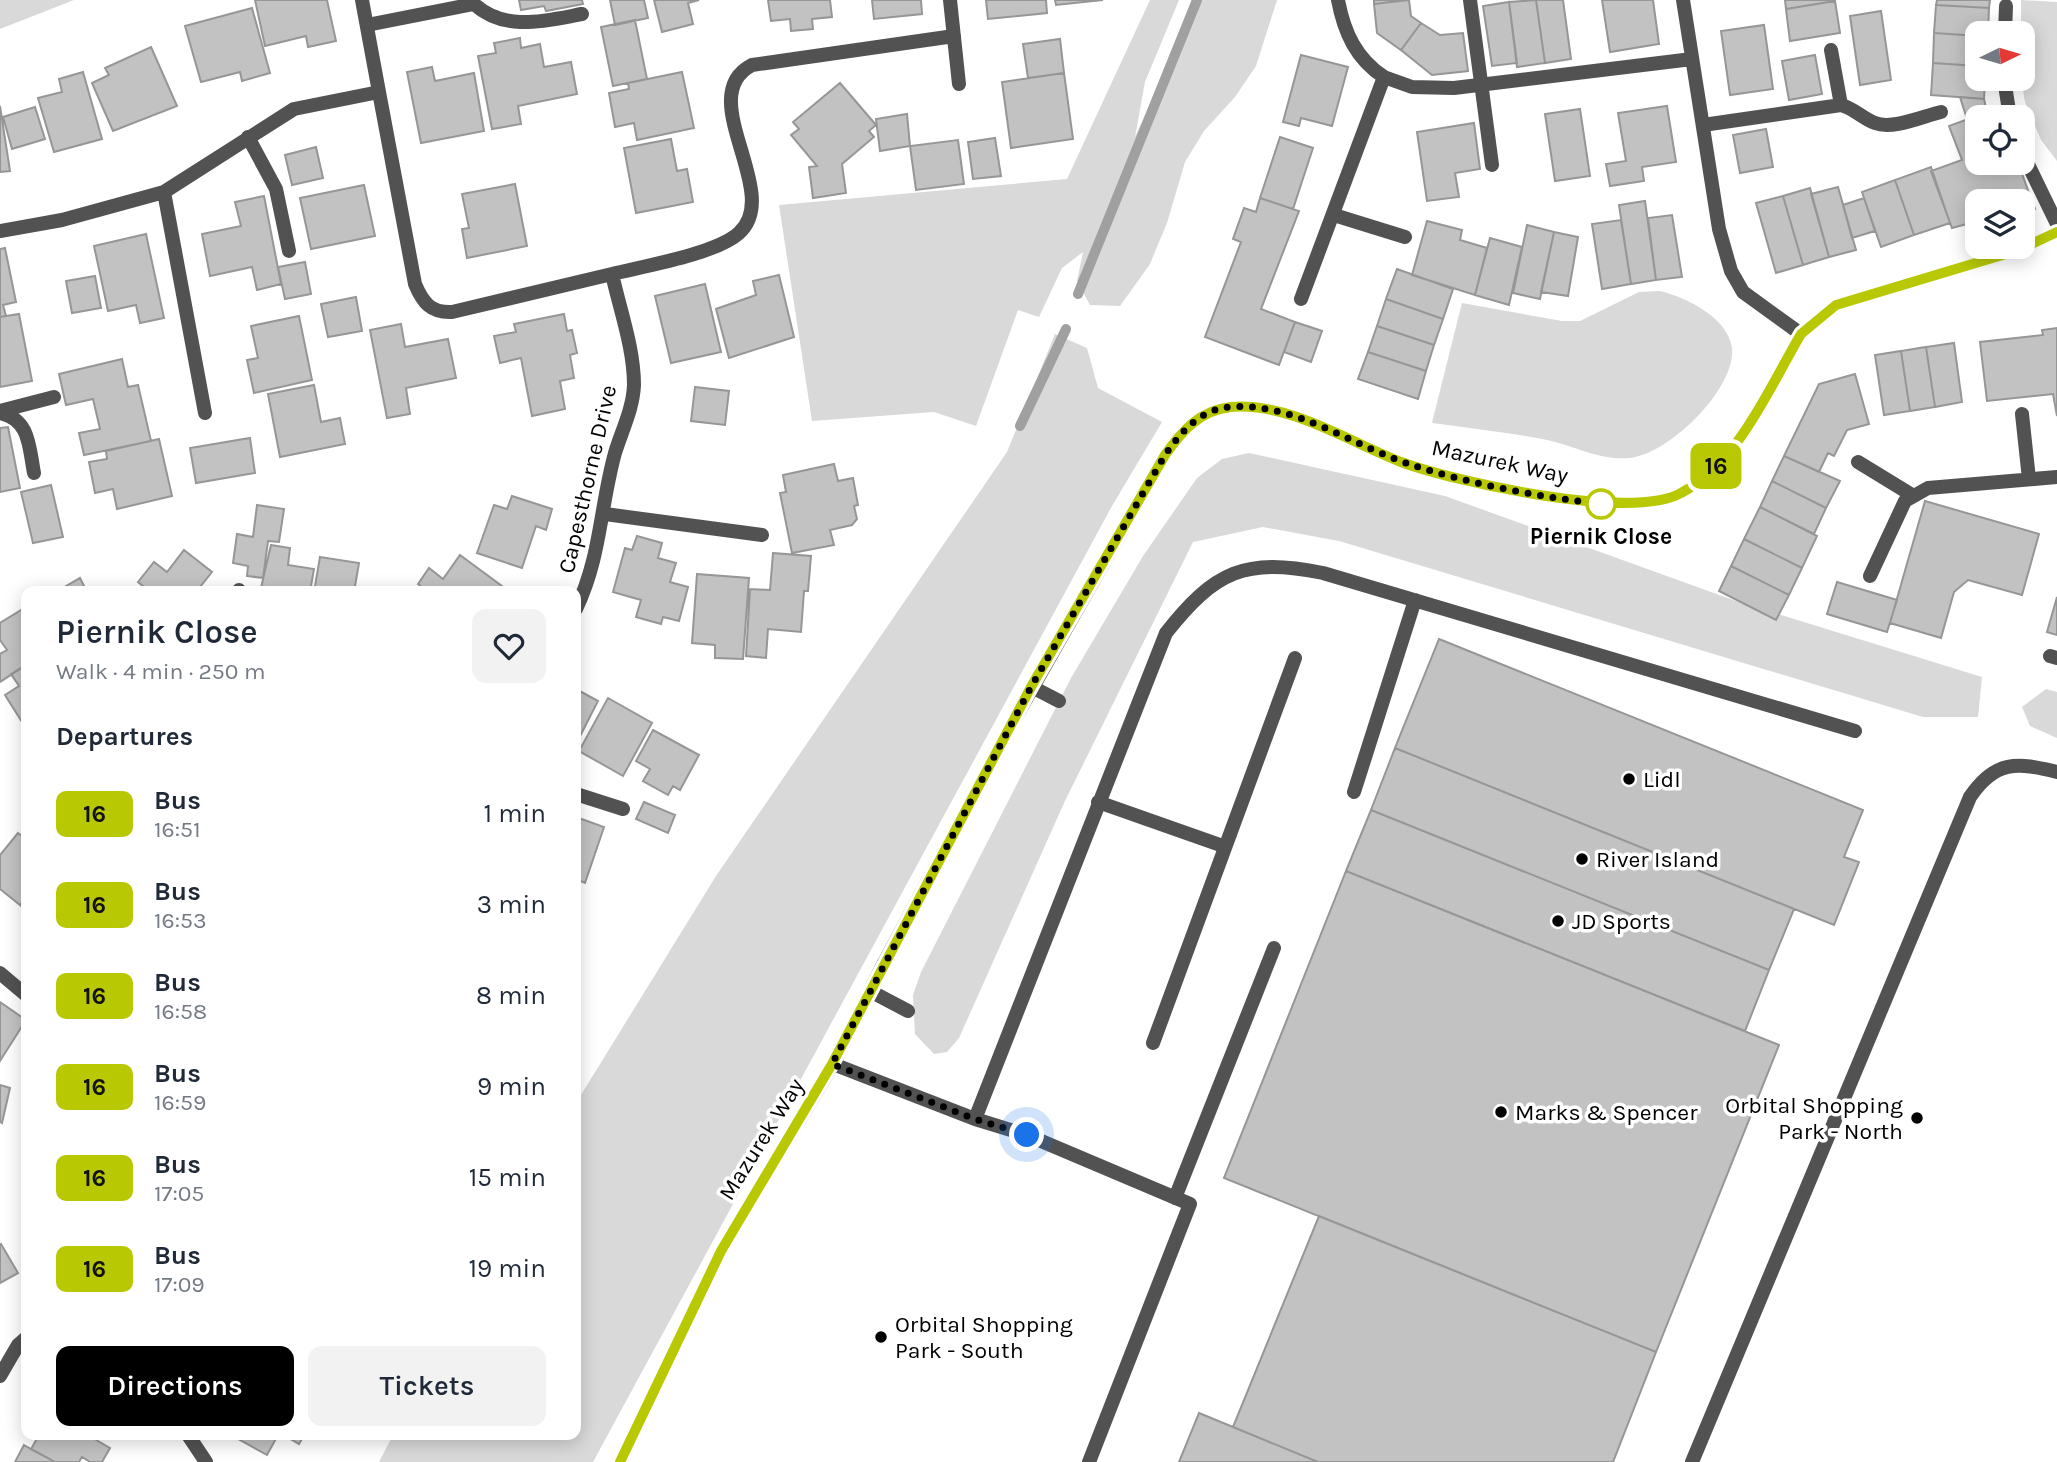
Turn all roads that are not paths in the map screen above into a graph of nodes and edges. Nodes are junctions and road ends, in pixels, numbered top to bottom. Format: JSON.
{"nodes":[{"id":1,"x":362,"y":0,"type":"edge"},
{"id":2,"x":950,"y":0,"type":"edge"},
{"id":3,"x":1338,"y":0,"type":"edge"},
{"id":4,"x":1471,"y":0,"type":"edge"},
{"id":5,"x":1683,"y":0,"type":"edge"},
{"id":6,"x":474,"y":2,"type":"edge"},
{"id":7,"x":2006,"y":6,"type":"dead end"},
{"id":8,"x":582,"y":15,"type":"dead end"},
{"id":9,"x":2005,"y":21,"type":"edge"},
{"id":10,"x":367,"y":25,"type":"junction"},
{"id":11,"x":954,"y":36,"type":"junction"},
{"id":12,"x":1832,"y":50,"type":"dead end"},
{"id":13,"x":1692,"y":60,"type":"junction"},
{"id":14,"x":1384,"y":77,"type":"junction"},
{"id":15,"x":959,"y":84,"type":"dead end"},
{"id":16,"x":1481,"y":85,"type":"junction"},
{"id":17,"x":379,"y":92,"type":"junction"},
{"id":18,"x":1841,"y":105,"type":"junction"},
{"id":19,"x":1941,"y":112,"type":"dead end"},
{"id":20,"x":1703,"y":125,"type":"junction"},
{"id":21,"x":248,"y":137,"type":"junction"},
{"id":22,"x":1492,"y":165,"type":"dead end"},
{"id":23,"x":2033,"y":175,"type":"edge"},
{"id":24,"x":164,"y":192,"type":"junction"},
{"id":25,"x":1334,"y":215,"type":"junction"},
{"id":26,"x":2057,"y":223,"type":"edge"},
{"id":27,"x":0,"y":231,"type":"edge"},
{"id":28,"x":2057,"y":232,"type":"edge"},
{"id":29,"x":1405,"y":237,"type":"dead end"},
{"id":30,"x":289,"y":251,"type":"dead end"},
{"id":31,"x":612,"y":274,"type":"junction"},
{"id":32,"x":1301,"y":299,"type":"dead end"},
{"id":33,"x":1801,"y":334,"type":"junction"},
{"id":34,"x":54,"y":397,"type":"dead end"},
{"id":35,"x":0,"y":412,"type":"edge"},
{"id":36,"x":205,"y":413,"type":"dead end"},
{"id":37,"x":2022,"y":414,"type":"dead end"},
{"id":38,"x":1857,"y":462,"type":"dead end"},
{"id":39,"x":34,"y":473,"type":"dead end"},
{"id":40,"x":2057,"y":477,"type":"edge"},
{"id":41,"x":2029,"y":479,"type":"junction"},
{"id":42,"x":1912,"y":495,"type":"junction"},
{"id":43,"x":605,"y":514,"type":"junction"},
{"id":44,"x":762,"y":535,"type":"dead end"},
{"id":45,"x":1870,"y":576,"type":"dead end"},
{"id":46,"x":581,"y":599,"type":"edge"},
{"id":47,"x":1415,"y":600,"type":"junction"},
{"id":48,"x":1295,"y":658,"type":"dead end"},
{"id":49,"x":1031,"y":687,"type":"junction"},
{"id":50,"x":1059,"y":701,"type":"dead end"},
{"id":51,"x":1855,"y":731,"type":"dead end"},
{"id":52,"x":2057,"y":772,"type":"edge"},
{"id":53,"x":1354,"y":792,"type":"dead end"},
{"id":54,"x":581,"y":796,"type":"edge"},
{"id":55,"x":1098,"y":802,"type":"junction"},
{"id":56,"x":623,"y":809,"type":"dead end"},
{"id":57,"x":1223,"y":846,"type":"junction"},
{"id":58,"x":1275,"y":948,"type":"dead end"},
{"id":59,"x":0,"y":973,"type":"edge"},
{"id":60,"x":21,"y":991,"type":"edge"},
{"id":61,"x":870,"y":991,"type":"junction"},
{"id":62,"x":908,"y":1011,"type":"dead end"},
{"id":63,"x":1153,"y":1043,"type":"dead end"},
{"id":64,"x":832,"y":1064,"type":"junction"},
{"id":65,"x":975,"y":1119,"type":"junction"},
{"id":66,"x":1175,"y":1198,"type":"junction"},
{"id":67,"x":21,"y":1342,"type":"edge"},
{"id":68,"x":0,"y":1376,"type":"edge"},
{"id":69,"x":191,"y":1440,"type":"edge"},
{"id":70,"x":206,"y":1462,"type":"edge"},
{"id":71,"x":620,"y":1462,"type":"edge"},
{"id":72,"x":1089,"y":1462,"type":"edge"},
{"id":73,"x":1692,"y":1462,"type":"edge"}],
"edges":[{"from":1,"to":10,"type":"street"},
{"from":2,"to":11,"type":"street"},
{"from":3,"to":14,"type":"street"},
{"from":4,"to":16,"type":"street"},
{"from":5,"to":13,"type":"street"},
{"from":6,"to":8,"type":"street"},
{"from":6,"to":10,"type":"street"},
{"from":7,"to":9,"type":"street"},
{"from":10,"to":17,"type":"street"},
{"from":11,"to":15,"type":"street"},
{"from":11,"to":31,"type":"street"},
{"from":12,"to":18,"type":"street"},
{"from":13,"to":16,"type":"street"},
{"from":13,"to":20,"type":"street"},
{"from":14,"to":16,"type":"street"},
{"from":14,"to":25,"type":"street"},
{"from":16,"to":22,"type":"street"},
{"from":17,"to":21,"type":"street"},
{"from":17,"to":31,"type":"street"},
{"from":18,"to":19,"type":"street"},
{"from":18,"to":20,"type":"street"},
{"from":20,"to":33,"type":"street"},
{"from":21,"to":24,"type":"street"},
{"from":21,"to":30,"type":"street"},
{"from":23,"to":26,"type":"street"},
{"from":24,"to":27,"type":"street"},
{"from":24,"to":36,"type":"street"},
{"from":25,"to":29,"type":"street"},
{"from":25,"to":32,"type":"street"},
{"from":28,"to":33,"type":"street","name":"Mazurek Way"},
{"from":31,"to":43,"type":"street","name":"Capesthorne Drive"},
{"from":33,"to":49,"type":"street","name":"Mazurek Way"},
{"from":34,"to":35,"type":"street"},
{"from":35,"to":39,"type":"street"},
{"from":37,"to":41,"type":"street"},
{"from":38,"to":42,"type":"street"},
{"from":40,"to":41,"type":"street"},
{"from":41,"to":42,"type":"street"},
{"from":42,"to":45,"type":"street"},
{"from":43,"to":44,"type":"street"},
{"from":43,"to":46,"type":"street","name":"Capesthorne Drive"},
{"from":47,"to":51,"type":"street"},
{"from":47,"to":53,"type":"street"},
{"from":47,"to":55,"type":"street"},
{"from":48,"to":57,"type":"street"},
{"from":49,"to":50,"type":"street"},
{"from":49,"to":61,"type":"street","name":"Mazurek Way"},
{"from":52,"to":73,"type":"street"},
{"from":54,"to":56,"type":"street"},
{"from":55,"to":57,"type":"street"},
{"from":55,"to":65,"type":"street"},
{"from":57,"to":63,"type":"street"},
{"from":58,"to":66,"type":"street"},
{"from":59,"to":60,"type":"street"},
{"from":61,"to":62,"type":"street"},
{"from":61,"to":64,"type":"street","name":"Mazurek Way"},
{"from":64,"to":65,"type":"street"},
{"from":64,"to":71,"type":"street","name":"Mazurek Way"},
{"from":65,"to":66,"type":"street"},
{"from":66,"to":72,"type":"street"},
{"from":67,"to":68,"type":"street"},
{"from":69,"to":70,"type":"street"}]}
